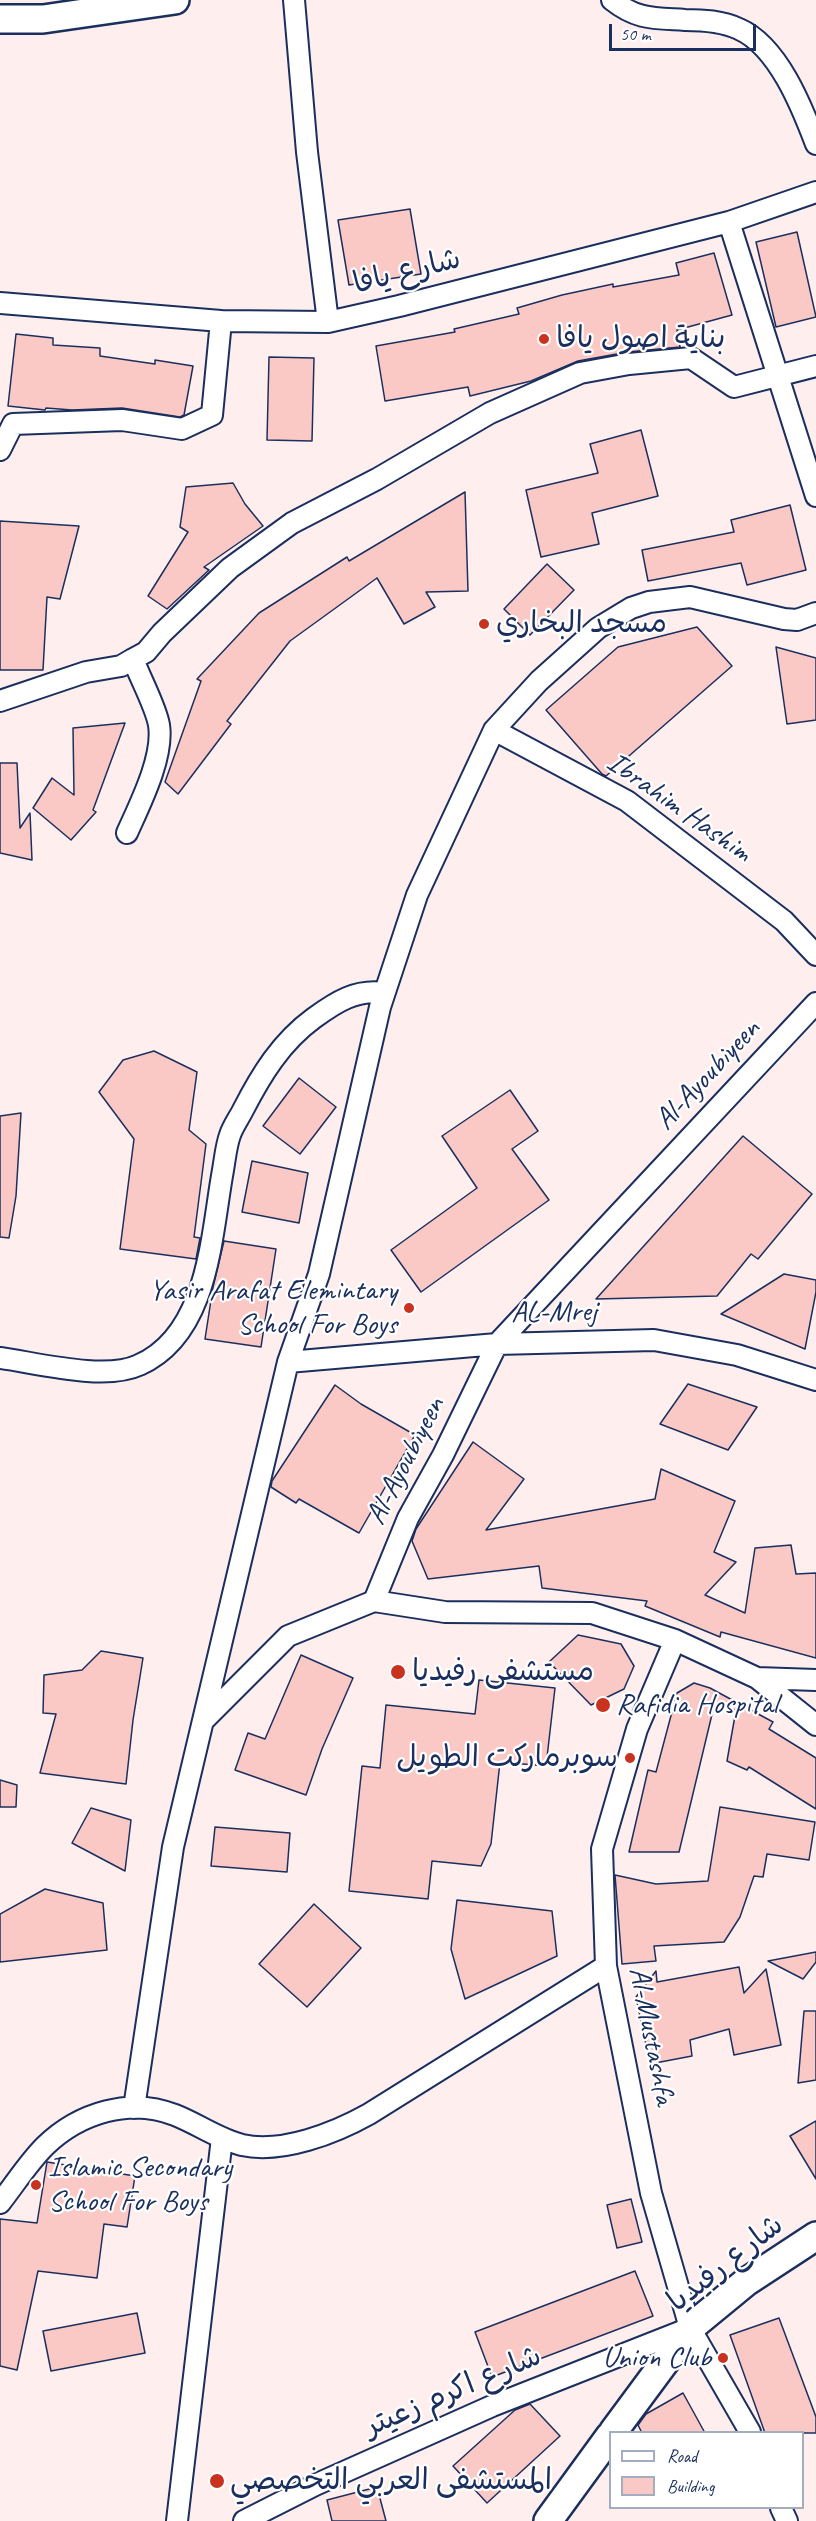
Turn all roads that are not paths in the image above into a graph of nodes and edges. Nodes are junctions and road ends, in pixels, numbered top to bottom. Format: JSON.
{"nodes":[{"id":1,"x":175,"y":0,"type":"edge"},
{"id":2,"x":294,"y":0,"type":"edge"},
{"id":3,"x":612,"y":0,"type":"edge"},
{"id":4,"x":0,"y":19,"type":"edge"},
{"id":5,"x":816,"y":144,"type":"edge"},
{"id":6,"x":816,"y":192,"type":"edge"},
{"id":7,"x":729,"y":222,"type":"junction"},
{"id":8,"x":0,"y":303,"type":"edge"},
{"id":9,"x":221,"y":321,"type":"junction"},
{"id":10,"x":327,"y":322,"type":"junction"},
{"id":11,"x":816,"y":366,"type":"edge"},
{"id":12,"x":778,"y":377,"type":"junction"},
{"id":13,"x":0,"y":450,"type":"edge"},
{"id":14,"x":816,"y":496,"type":"edge"},
{"id":15,"x":815,"y":615,"type":"edge"},
{"id":16,"x":133,"y":659,"type":"junction"},
{"id":17,"x":0,"y":701,"type":"edge"},
{"id":18,"x":494,"y":730,"type":"junction"},
{"id":19,"x":127,"y":833,"type":"dead end"},
{"id":20,"x":816,"y":955,"type":"edge"},
{"id":21,"x":384,"y":993,"type":"junction"},
{"id":22,"x":816,"y":1003,"type":"edge"},
{"id":23,"x":497,"y":1344,"type":"junction"},
{"id":24,"x":0,"y":1358,"type":"edge"},
{"id":25,"x":288,"y":1362,"type":"junction"},
{"id":26,"x":816,"y":1380,"type":"edge"},
{"id":27,"x":374,"y":1601,"type":"junction"},
{"id":28,"x":675,"y":1640,"type":"junction"},
{"id":29,"x":757,"y":1678,"type":"junction"},
{"id":30,"x":816,"y":1680,"type":"edge"},
{"id":31,"x":203,"y":1721,"type":"junction"},
{"id":32,"x":816,"y":1725,"type":"edge"},
{"id":33,"x":606,"y":1966,"type":"junction"},
{"id":34,"x":135,"y":2108,"type":"junction"},
{"id":35,"x":222,"y":2138,"type":"junction"},
{"id":36,"x":0,"y":2203,"type":"edge"},
{"id":37,"x":816,"y":2236,"type":"edge"},
{"id":38,"x":690,"y":2328,"type":"junction"},
{"id":39,"x":614,"y":2431,"type":"edge"},
{"id":40,"x":749,"y":2431,"type":"edge"},
{"id":41,"x":609,"y":2438,"type":"edge"},
{"id":42,"x":177,"y":2521,"type":"edge"},
{"id":43,"x":244,"y":2521,"type":"edge"},
{"id":44,"x":548,"y":2521,"type":"edge"}],
"edges":[{"from":1,"to":4,"type":"main road"},
{"from":2,"to":10,"type":"street"},
{"from":3,"to":5,"type":"street"},
{"from":6,"to":7,"type":"street","name":"شارع يافا"},
{"from":7,"to":10,"type":"street","name":"شارع يافا"},
{"from":7,"to":12,"type":"street"},
{"from":8,"to":9,"type":"street","name":"شارع يافا"},
{"from":9,"to":10,"type":"street","name":"شارع يافا"},
{"from":9,"to":13,"type":"street"},
{"from":11,"to":12,"type":"street"},
{"from":12,"to":14,"type":"street"},
{"from":12,"to":16,"type":"street"},
{"from":15,"to":18,"type":"street"},
{"from":16,"to":17,"type":"street"},
{"from":16,"to":19,"type":"street"},
{"from":18,"to":20,"type":"street","name":"Ibrahim Hashim"},
{"from":18,"to":21,"type":"street"},
{"from":21,"to":24,"type":"street"},
{"from":21,"to":25,"type":"street"},
{"from":22,"to":23,"type":"street","name":"Al-Ayoubiyeen"},
{"from":23,"to":25,"type":"street","name":"AL-Mrej"},
{"from":23,"to":26,"type":"street","name":"AL-Mrej"},
{"from":23,"to":27,"type":"street","name":"Al-Ayoubiyeen"},
{"from":25,"to":31,"type":"street"},
{"from":27,"to":28,"type":"street"},
{"from":27,"to":31,"type":"street"},
{"from":28,"to":29,"type":"street"},
{"from":28,"to":33,"type":"street","name":"Al-Mustashfa"},
{"from":29,"to":30,"type":"street"},
{"from":29,"to":32,"type":"street"},
{"from":31,"to":34,"type":"street"},
{"from":33,"to":35,"type":"street"},
{"from":33,"to":38,"type":"street","name":"Al-Mustashfa"},
{"from":34,"to":35,"type":"street"},
{"from":34,"to":36,"type":"street"},
{"from":35,"to":42,"type":"street"},
{"from":37,"to":38,"type":"main road","name":"شارع رفيديا"},
{"from":38,"to":39,"type":"main road","name":"شارع رفيديا"},
{"from":38,"to":40,"type":"street","name":"Al-Mustashfa"},
{"from":38,"to":43,"type":"street","name":"شارع اكرم زعيتر"},
{"from":41,"to":44,"type":"main road","name":"شارع رفيديا"}]}
